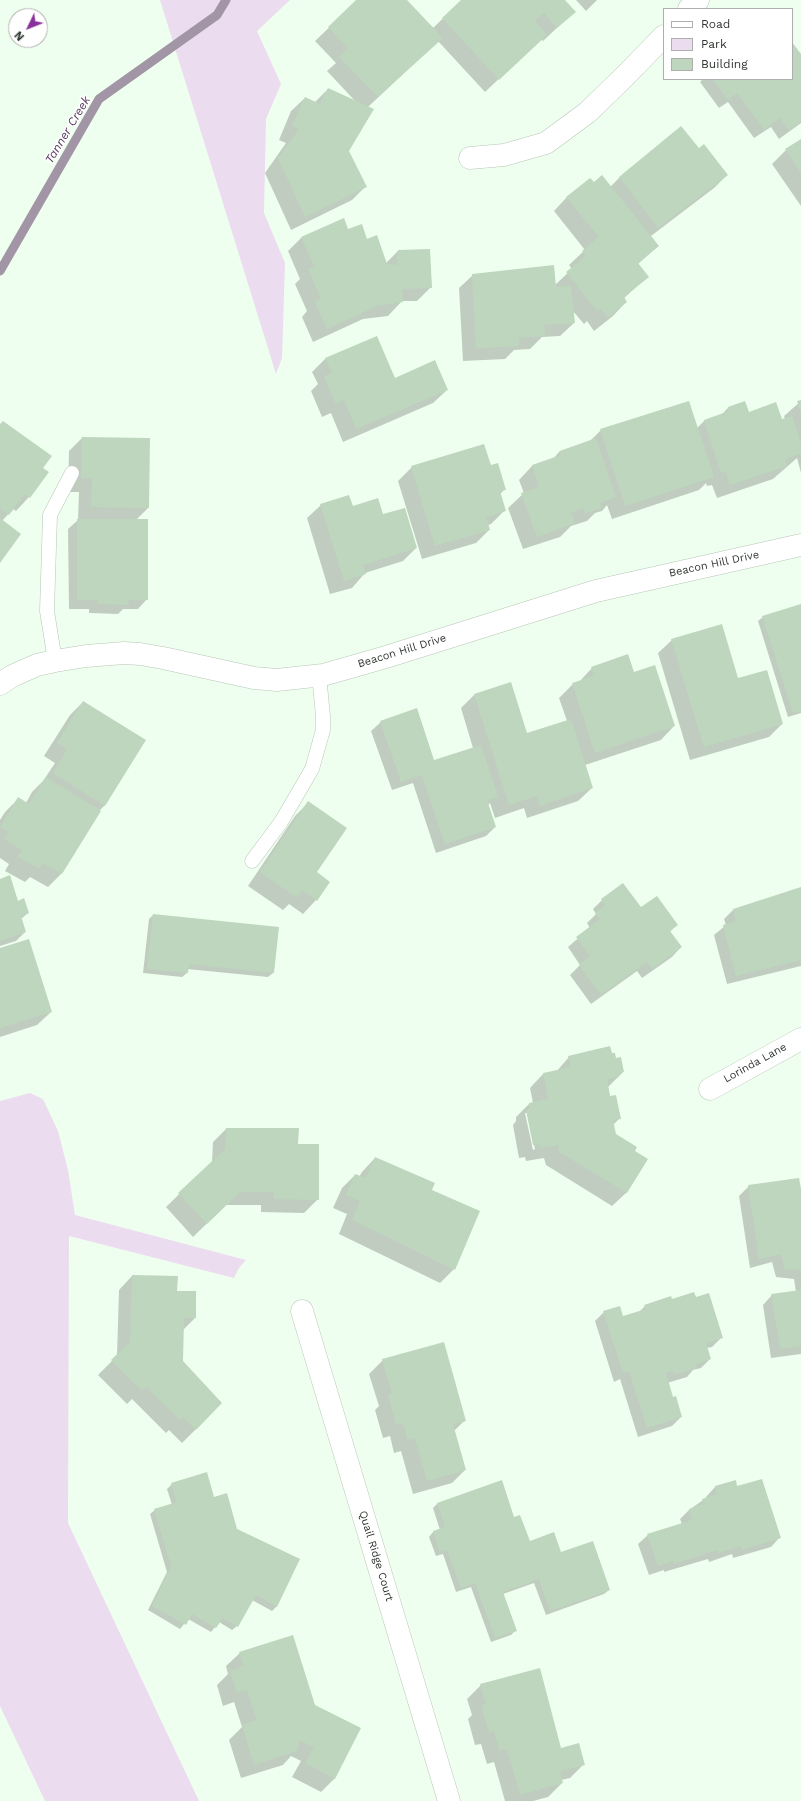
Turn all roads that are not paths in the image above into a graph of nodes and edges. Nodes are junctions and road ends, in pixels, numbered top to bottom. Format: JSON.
{"nodes":[{"id":1,"x":698,"y":0,"type":"edge"},
{"id":2,"x":690,"y":8,"type":"edge"},
{"id":3,"x":663,"y":37,"type":"edge"},
{"id":4,"x":470,"y":158,"type":"dead end"},
{"id":5,"x":72,"y":473,"type":"dead end"},
{"id":6,"x":801,"y":545,"type":"edge"},
{"id":7,"x":55,"y":661,"type":"junction"},
{"id":8,"x":319,"y":675,"type":"junction"},
{"id":9,"x":0,"y":684,"type":"edge"},
{"id":10,"x":252,"y":861,"type":"dead end"},
{"id":11,"x":801,"y":1039,"type":"edge"},
{"id":12,"x":710,"y":1089,"type":"dead end"},
{"id":13,"x":302,"y":1311,"type":"dead end"},
{"id":14,"x":449,"y":1801,"type":"edge"}],
"edges":[{"from":1,"to":2,"type":"street"},
{"from":3,"to":4,"type":"street"},
{"from":5,"to":7,"type":"lane"},
{"from":6,"to":8,"type":"street","name":"Beacon Hill Drive"},
{"from":7,"to":8,"type":"street","name":"Beacon Hill Drive"},
{"from":7,"to":9,"type":"street","name":"Beacon Hill Drive"},
{"from":8,"to":10,"type":"lane"},
{"from":11,"to":12,"type":"street","name":"Lorinda Lane"},
{"from":13,"to":14,"type":"street","name":"Quail Ridge Court"}]}
